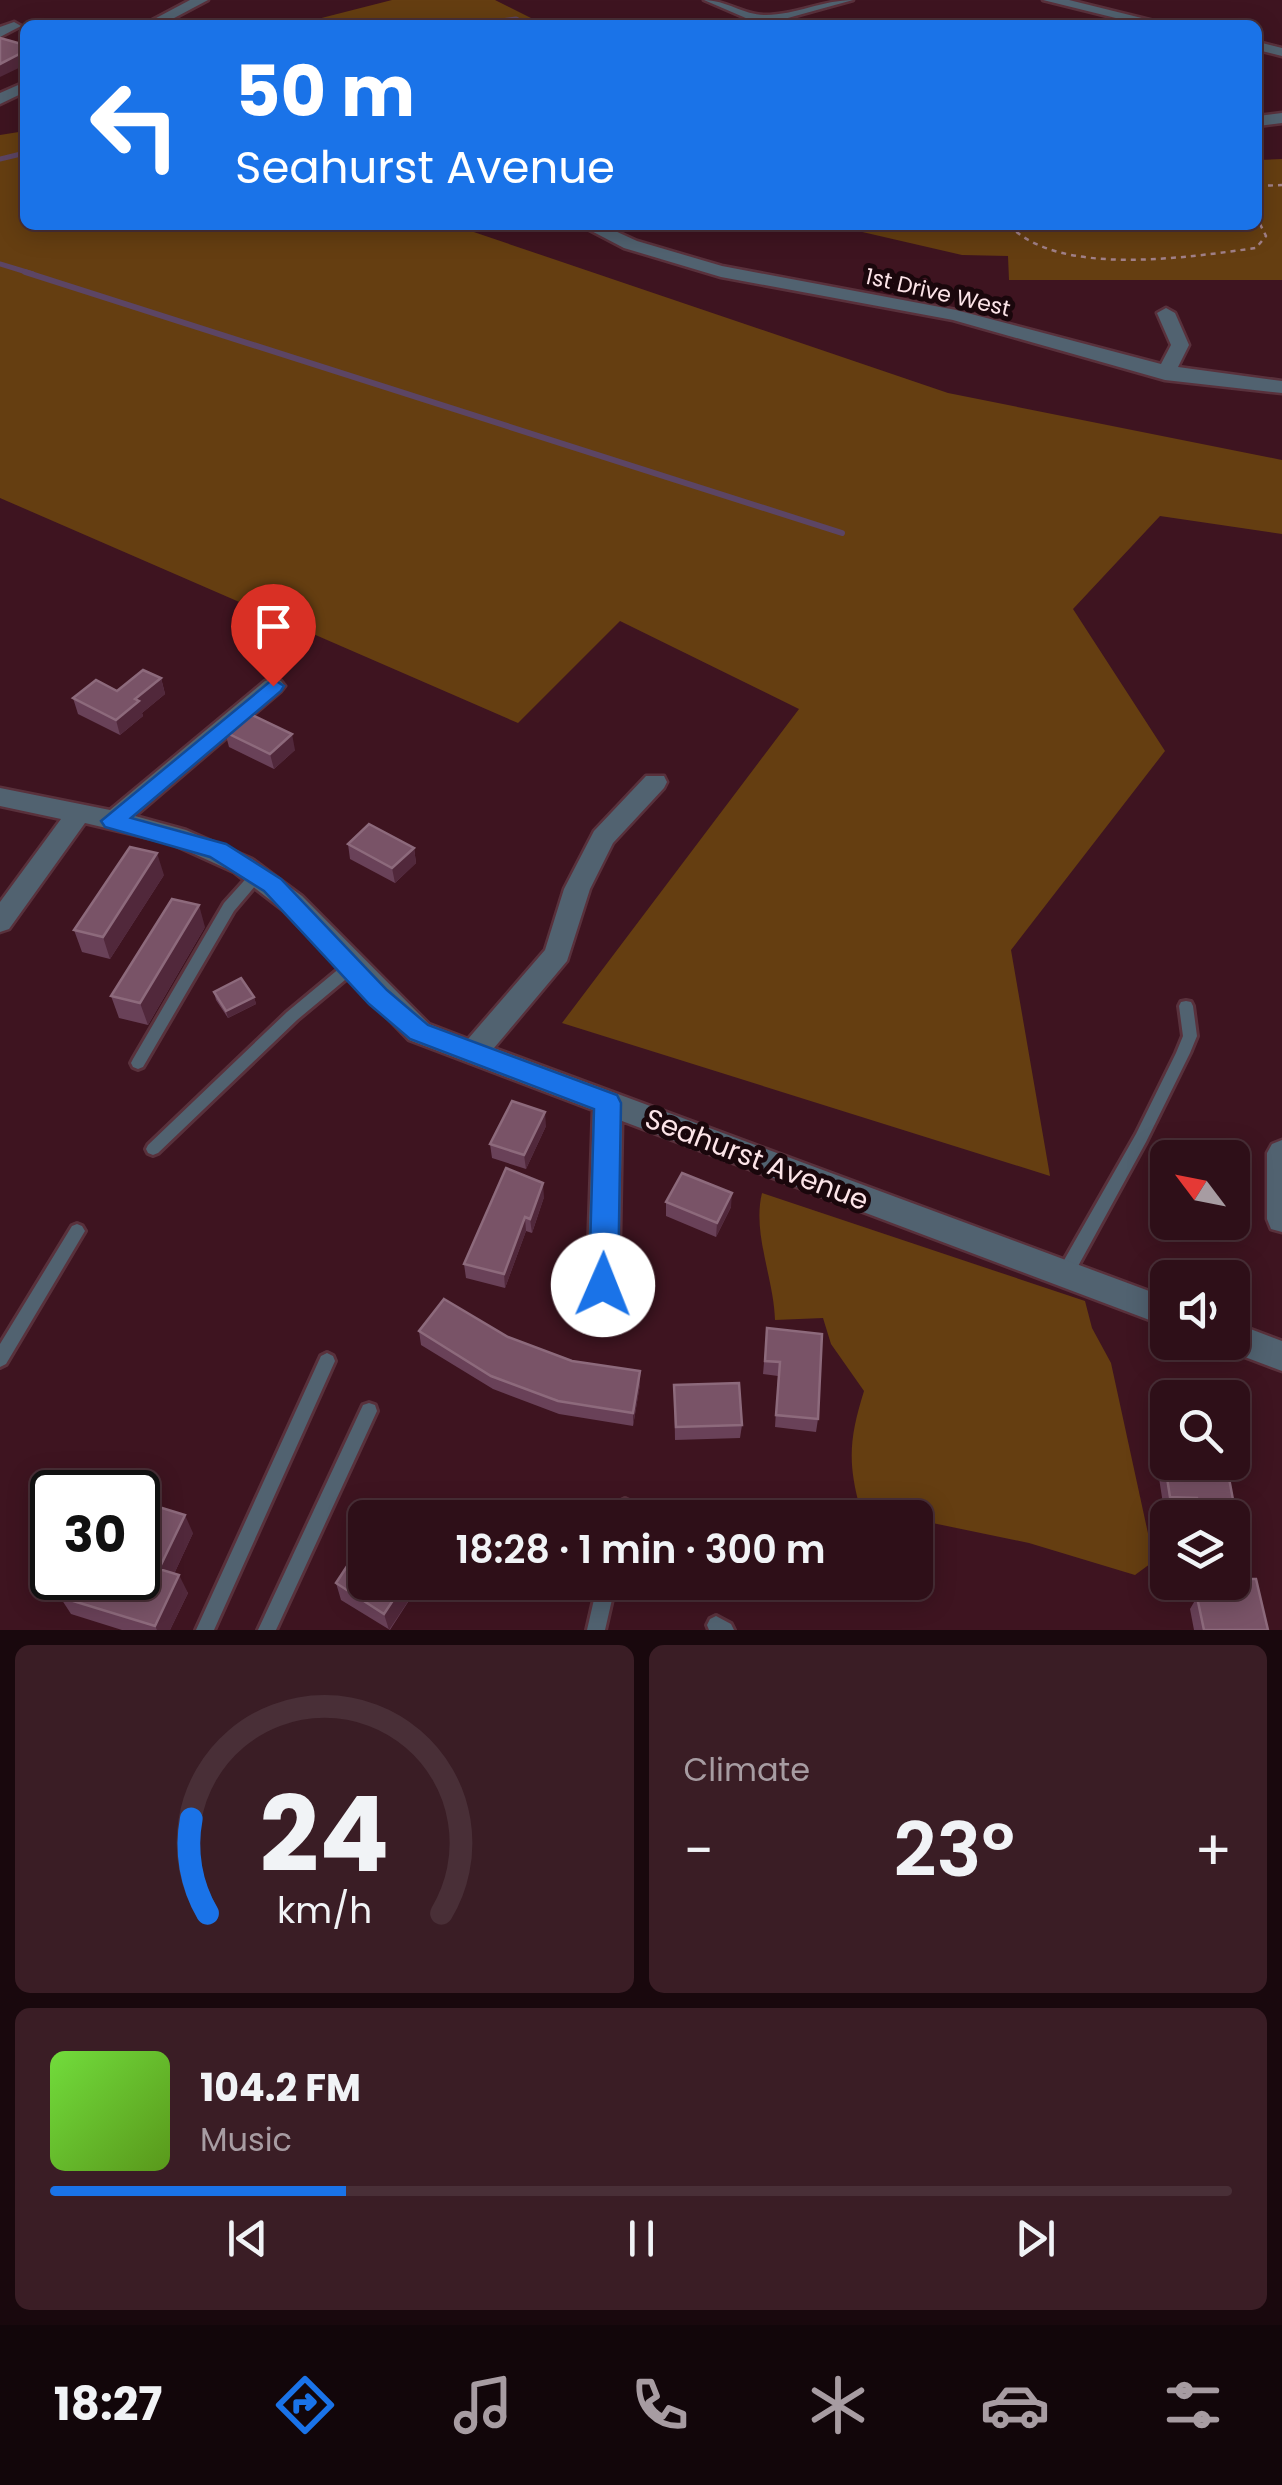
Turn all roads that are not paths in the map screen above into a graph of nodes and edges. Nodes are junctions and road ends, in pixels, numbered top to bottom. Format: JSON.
{"nodes":[{"id":1,"x":201,"y":0,"type":"edge"},
{"id":2,"x":712,"y":0,"type":"edge"},
{"id":3,"x":846,"y":0,"type":"edge"},
{"id":4,"x":1050,"y":0,"type":"edge"},
{"id":5,"x":160,"y":20,"type":"edge"},
{"id":6,"x":764,"y":20,"type":"edge"},
{"id":7,"x":776,"y":20,"type":"edge"},
{"id":8,"x":1140,"y":20,"type":"edge"},
{"id":9,"x":597,"y":230,"type":"edge"},
{"id":10,"x":1166,"y":313,"type":"dead end"},
{"id":11,"x":1165,"y":374,"type":"junction"},
{"id":12,"x":1282,"y":387,"type":"edge"},
{"id":13,"x":273,"y":686,"type":"dead end"},
{"id":14,"x":654,"y":782,"type":"dead end"},
{"id":15,"x":0,"y":798,"type":"edge"},
{"id":16,"x":77,"y":816,"type":"junction"},
{"id":17,"x":113,"y":821,"type":"junction"},
{"id":18,"x":256,"y":875,"type":"junction"},
{"id":19,"x":0,"y":922,"type":"edge"},
{"id":20,"x":352,"y":966,"type":"junction"},
{"id":21,"x":1186,"y":1006,"type":"dead end"},
{"id":22,"x":474,"y":1052,"type":"junction"},
{"id":23,"x":138,"y":1063,"type":"dead end"},
{"id":24,"x":608,"y":1103,"type":"junction"},
{"id":25,"x":152,"y":1149,"type":"dead end"},
{"id":26,"x":1282,"y":1153,"type":"edge"},
{"id":27,"x":1282,"y":1219,"type":"edge"},
{"id":28,"x":77,"y":1231,"type":"dead end"},
{"id":29,"x":1065,"y":1274,"type":"junction"},
{"id":30,"x":603,"y":1285,"type":"dead end"},
{"id":31,"x":1150,"y":1306,"type":"edge"},
{"id":32,"x":1250,"y":1344,"type":"edge"},
{"id":33,"x":1282,"y":1356,"type":"edge"},
{"id":34,"x":0,"y":1359,"type":"edge"},
{"id":35,"x":327,"y":1362,"type":"dead end"},
{"id":36,"x":369,"y":1411,"type":"dead end"},
{"id":37,"x":603,"y":1600,"type":"edge"},
{"id":38,"x":205,"y":1630,"type":"edge"},
{"id":39,"x":267,"y":1630,"type":"edge"},
{"id":40,"x":596,"y":1630,"type":"edge"}],
"edges":[{"from":1,"to":5,"type":"street"},
{"from":2,"to":6,"type":"street"},
{"from":3,"to":7,"type":"street"},
{"from":4,"to":8,"type":"street"},
{"from":9,"to":11,"type":"street","name":"1st Drive West"},
{"from":10,"to":11,"type":"street"},
{"from":11,"to":12,"type":"street","name":"1st Drive West"},
{"from":13,"to":17,"type":"street"},
{"from":14,"to":22,"type":"street"},
{"from":15,"to":16,"type":"street","name":"Seahurst Avenue"},
{"from":16,"to":17,"type":"street","name":"Seahurst Avenue"},
{"from":16,"to":19,"type":"street"},
{"from":17,"to":18,"type":"street","name":"Seahurst Avenue"},
{"from":18,"to":20,"type":"street","name":"Seahurst Avenue"},
{"from":18,"to":23,"type":"lane"},
{"from":20,"to":22,"type":"street","name":"Seahurst Avenue"},
{"from":20,"to":25,"type":"lane"},
{"from":21,"to":29,"type":"lane"},
{"from":22,"to":24,"type":"street","name":"Seahurst Avenue"},
{"from":24,"to":29,"type":"street","name":"Seahurst Avenue"},
{"from":24,"to":30,"type":"street"},
{"from":26,"to":27,"type":"street"},
{"from":28,"to":34,"type":"lane"},
{"from":29,"to":31,"type":"street","name":"Seahurst Avenue"},
{"from":32,"to":33,"type":"street"},
{"from":35,"to":38,"type":"lane"},
{"from":36,"to":39,"type":"lane"},
{"from":37,"to":40,"type":"lane"}]}
